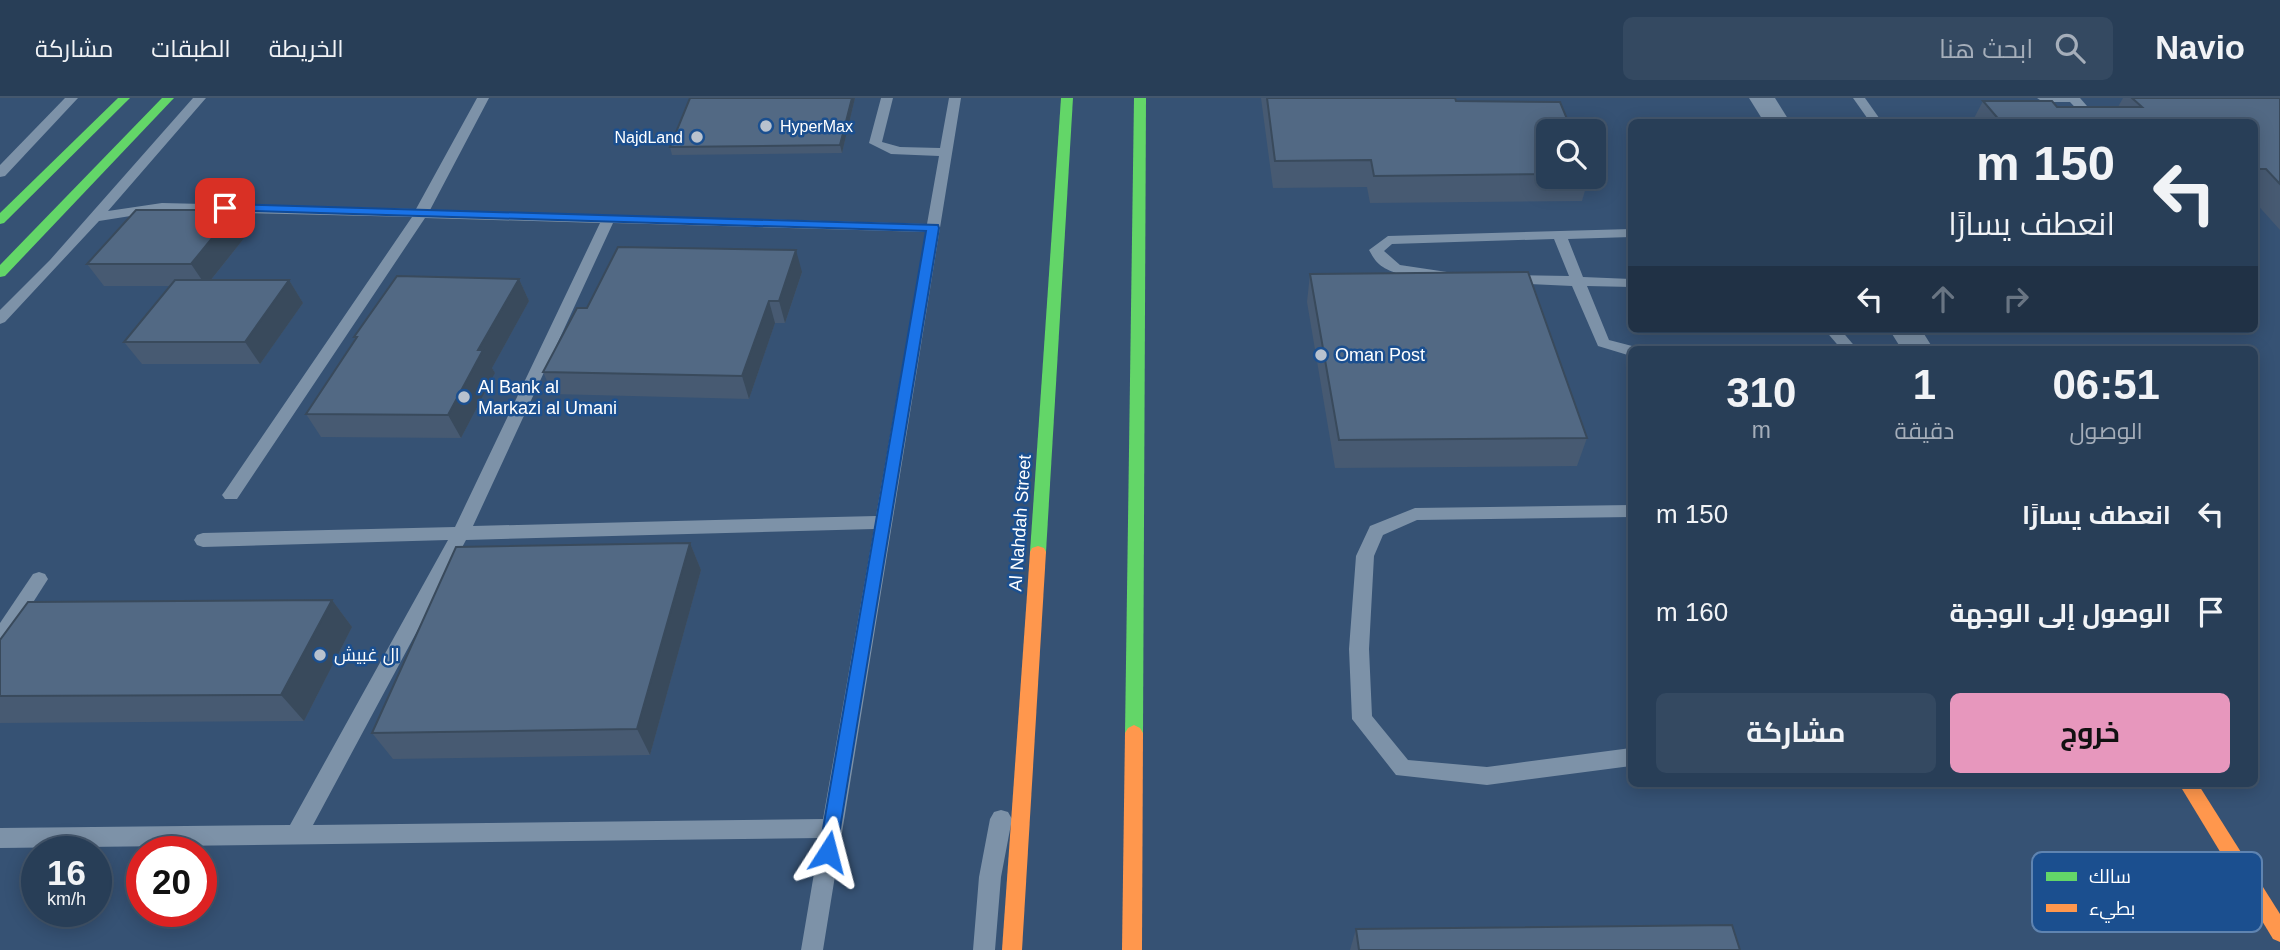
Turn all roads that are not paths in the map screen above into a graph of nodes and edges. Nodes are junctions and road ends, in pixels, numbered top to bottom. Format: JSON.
{"nodes":[{"id":1,"x":72,"y":98,"type":"edge"},
{"id":2,"x":124,"y":98,"type":"edge"},
{"id":3,"x":168,"y":98,"type":"edge"},
{"id":4,"x":200,"y":98,"type":"edge"},
{"id":5,"x":483,"y":98,"type":"edge"},
{"id":6,"x":887,"y":98,"type":"edge"},
{"id":7,"x":955,"y":98,"type":"edge"},
{"id":8,"x":1067,"y":98,"type":"edge"},
{"id":9,"x":1140,"y":98,"type":"edge"},
{"id":10,"x":1762,"y":98,"type":"edge"},
{"id":11,"x":1859,"y":98,"type":"edge"},
{"id":12,"x":2043,"y":98,"type":"edge"},
{"id":13,"x":1775,"y":119,"type":"edge"},
{"id":14,"x":1874,"y":119,"type":"edge"},
{"id":15,"x":2092,"y":119,"type":"edge"},
{"id":16,"x":946,"y":152,"type":"junction"},
{"id":17,"x":0,"y":173,"type":"edge"},
{"id":18,"x":421,"y":215,"type":"junction"},
{"id":19,"x":92,"y":218,"type":"junction"},
{"id":20,"x":0,"y":220,"type":"edge"},
{"id":21,"x":608,"y":220,"type":"junction"},
{"id":22,"x":933,"y":228,"type":"junction"},
{"id":23,"x":1628,"y":233,"type":"edge"},
{"id":24,"x":1559,"y":235,"type":"junction"},
{"id":25,"x":0,"y":273,"type":"edge"},
{"id":26,"x":1452,"y":276,"type":"edge"},
{"id":27,"x":1494,"y":278,"type":"edge"},
{"id":28,"x":1577,"y":282,"type":"junction"},
{"id":29,"x":1628,"y":283,"type":"edge"},
{"id":30,"x":0,"y":318,"type":"edge"},
{"id":31,"x":1628,"y":350,"type":"edge"},
{"id":32,"x":231,"y":495,"type":"dead end"},
{"id":33,"x":1628,"y":511,"type":"edge"},
{"id":34,"x":884,"y":522,"type":"junction"},
{"id":35,"x":461,"y":533,"type":"junction"},
{"id":36,"x":203,"y":540,"type":"dead end"},
{"id":37,"x":39,"y":579,"type":"dead end"},
{"id":38,"x":0,"y":638,"type":"edge"},
{"id":39,"x":1628,"y":757,"type":"edge"},
{"id":40,"x":1024,"y":772,"type":"junction"},
{"id":41,"x":2190,"y":787,"type":"edge"},
{"id":42,"x":832,"y":828,"type":"junction"},
{"id":43,"x":296,"y":835,"type":"junction"},
{"id":44,"x":0,"y":838,"type":"edge"},
{"id":45,"x":2230,"y":852,"type":"edge"},
{"id":46,"x":2262,"y":903,"type":"edge"},
{"id":47,"x":2280,"y":932,"type":"edge"},
{"id":48,"x":812,"y":950,"type":"edge"},
{"id":49,"x":984,"y":950,"type":"edge"},
{"id":50,"x":1012,"y":950,"type":"edge"},
{"id":51,"x":1132,"y":950,"type":"edge"}],
"edges":[{"from":1,"to":17,"type":"lane"},
{"from":2,"to":20,"type":"main road"},
{"from":3,"to":25,"type":"main road"},
{"from":4,"to":19,"type":"lane"},
{"from":5,"to":18,"type":"lane"},
{"from":6,"to":16,"type":"lane"},
{"from":7,"to":16,"type":"lane"},
{"from":8,"to":40,"type":"main road","name":"Al Nahdah Street"},
{"from":9,"to":51,"type":"main road"},
{"from":10,"to":13,"type":"street"},
{"from":11,"to":14,"type":"lane"},
{"from":12,"to":15,"type":"lane"},
{"from":16,"to":22,"type":"lane"},
{"from":18,"to":19,"type":"lane"},
{"from":18,"to":21,"type":"lane"},
{"from":18,"to":32,"type":"lane"},
{"from":19,"to":30,"type":"lane"},
{"from":21,"to":22,"type":"lane"},
{"from":21,"to":35,"type":"lane"},
{"from":22,"to":34,"type":"lane"},
{"from":23,"to":24,"type":"lane"},
{"from":24,"to":26,"type":"lane"},
{"from":24,"to":28,"type":"lane"},
{"from":27,"to":28,"type":"lane"},
{"from":28,"to":29,"type":"lane"},
{"from":28,"to":31,"type":"lane"},
{"from":33,"to":39,"type":"lane"},
{"from":34,"to":35,"type":"lane"},
{"from":34,"to":42,"type":"lane"},
{"from":35,"to":36,"type":"lane"},
{"from":35,"to":43,"type":"lane"},
{"from":37,"to":38,"type":"lane"},
{"from":40,"to":49,"type":"lane"},
{"from":40,"to":50,"type":"main road","name":"Al Nahdah Street"},
{"from":41,"to":45,"type":"main road"},
{"from":42,"to":43,"type":"lane"},
{"from":42,"to":48,"type":"lane"},
{"from":43,"to":44,"type":"lane"},
{"from":46,"to":47,"type":"main road"}]}
